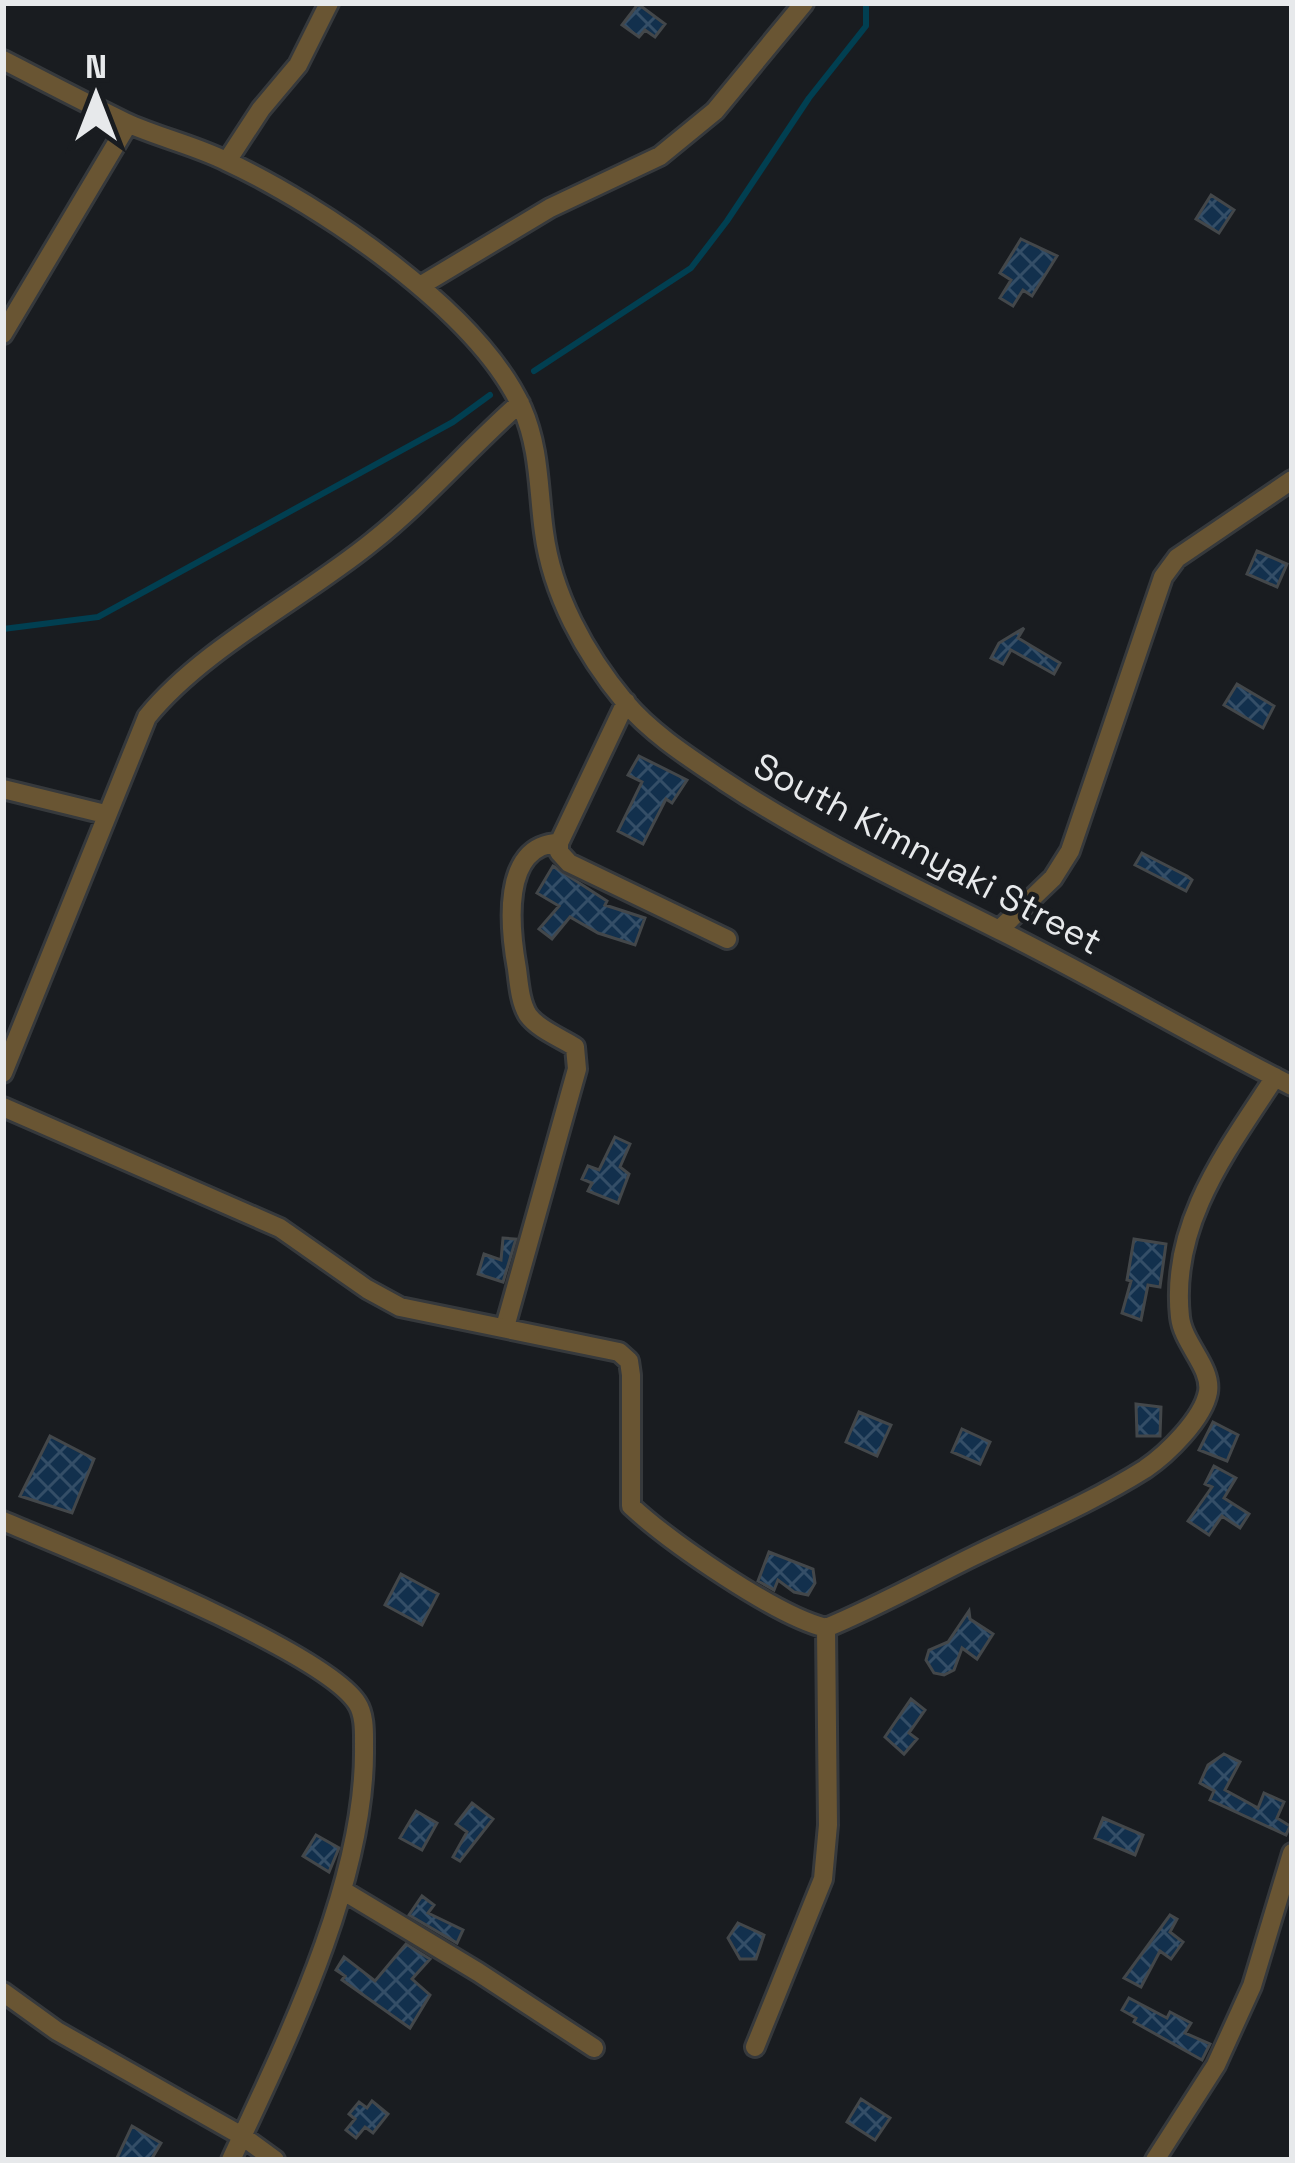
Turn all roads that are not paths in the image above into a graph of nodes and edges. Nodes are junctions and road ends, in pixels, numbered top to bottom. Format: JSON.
{"nodes":[{"id":1,"x":329,"y":3,"type":"edge"},
{"id":2,"x":804,"y":3,"type":"edge"},
{"id":3,"x":3,"y":60,"type":"edge"},
{"id":4,"x":128,"y":124,"type":"junction"},
{"id":5,"x":226,"y":160,"type":"junction"},
{"id":6,"x":420,"y":286,"type":"junction"},
{"id":7,"x":3,"y":334,"type":"edge"},
{"id":8,"x":520,"y":403,"type":"junction"},
{"id":9,"x":1292,"y":480,"type":"edge"},
{"id":10,"x":626,"y":702,"type":"junction"},
{"id":11,"x":3,"y":789,"type":"edge"},
{"id":12,"x":105,"y":814,"type":"junction"},
{"id":13,"x":559,"y":843,"type":"junction"},
{"id":14,"x":999,"y":930,"type":"junction"},
{"id":15,"x":727,"y":939,"type":"dead end"},
{"id":16,"x":3,"y":1073,"type":"edge"},
{"id":17,"x":1283,"y":1081,"type":"edge"},
{"id":18,"x":3,"y":1107,"type":"edge"},
{"id":19,"x":505,"y":1327,"type":"junction"},
{"id":20,"x":3,"y":1521,"type":"edge"},
{"id":21,"x":826,"y":1628,"type":"junction"},
{"id":22,"x":1292,"y":1853,"type":"edge"},
{"id":23,"x":342,"y":1890,"type":"junction"},
{"id":24,"x":3,"y":1992,"type":"edge"},
{"id":25,"x":755,"y":2047,"type":"dead end"},
{"id":26,"x":594,"y":2048,"type":"dead end"},
{"id":27,"x":242,"y":2136,"type":"junction"},
{"id":28,"x":231,"y":2160,"type":"edge"},
{"id":29,"x":275,"y":2160,"type":"edge"},
{"id":30,"x":1155,"y":2160,"type":"edge"}],
"edges":[{"from":1,"to":5,"type":"street"},
{"from":2,"to":6,"type":"street"},
{"from":3,"to":4,"type":"street","name":"South Kimnyaki Street"},
{"from":4,"to":5,"type":"street","name":"South Kimnyaki Street"},
{"from":4,"to":7,"type":"street"},
{"from":5,"to":6,"type":"street","name":"South Kimnyaki Street"},
{"from":6,"to":8,"type":"street","name":"South Kimnyaki Street"},
{"from":8,"to":10,"type":"street","name":"South Kimnyaki Street"},
{"from":8,"to":12,"type":"street"},
{"from":9,"to":14,"type":"street"},
{"from":10,"to":13,"type":"street"},
{"from":10,"to":14,"type":"street","name":"South Kimnyaki Street"},
{"from":11,"to":12,"type":"street"},
{"from":12,"to":16,"type":"street"},
{"from":13,"to":15,"type":"street"},
{"from":13,"to":19,"type":"street"},
{"from":14,"to":17,"type":"street","name":"South Kimnyaki Street"},
{"from":17,"to":21,"type":"street"},
{"from":18,"to":19,"type":"street"},
{"from":19,"to":21,"type":"street"},
{"from":20,"to":23,"type":"street"},
{"from":21,"to":25,"type":"street"},
{"from":22,"to":30,"type":"street"},
{"from":23,"to":26,"type":"street"},
{"from":23,"to":27,"type":"street"},
{"from":24,"to":27,"type":"street"},
{"from":27,"to":28,"type":"street"},
{"from":27,"to":29,"type":"street"}]}
